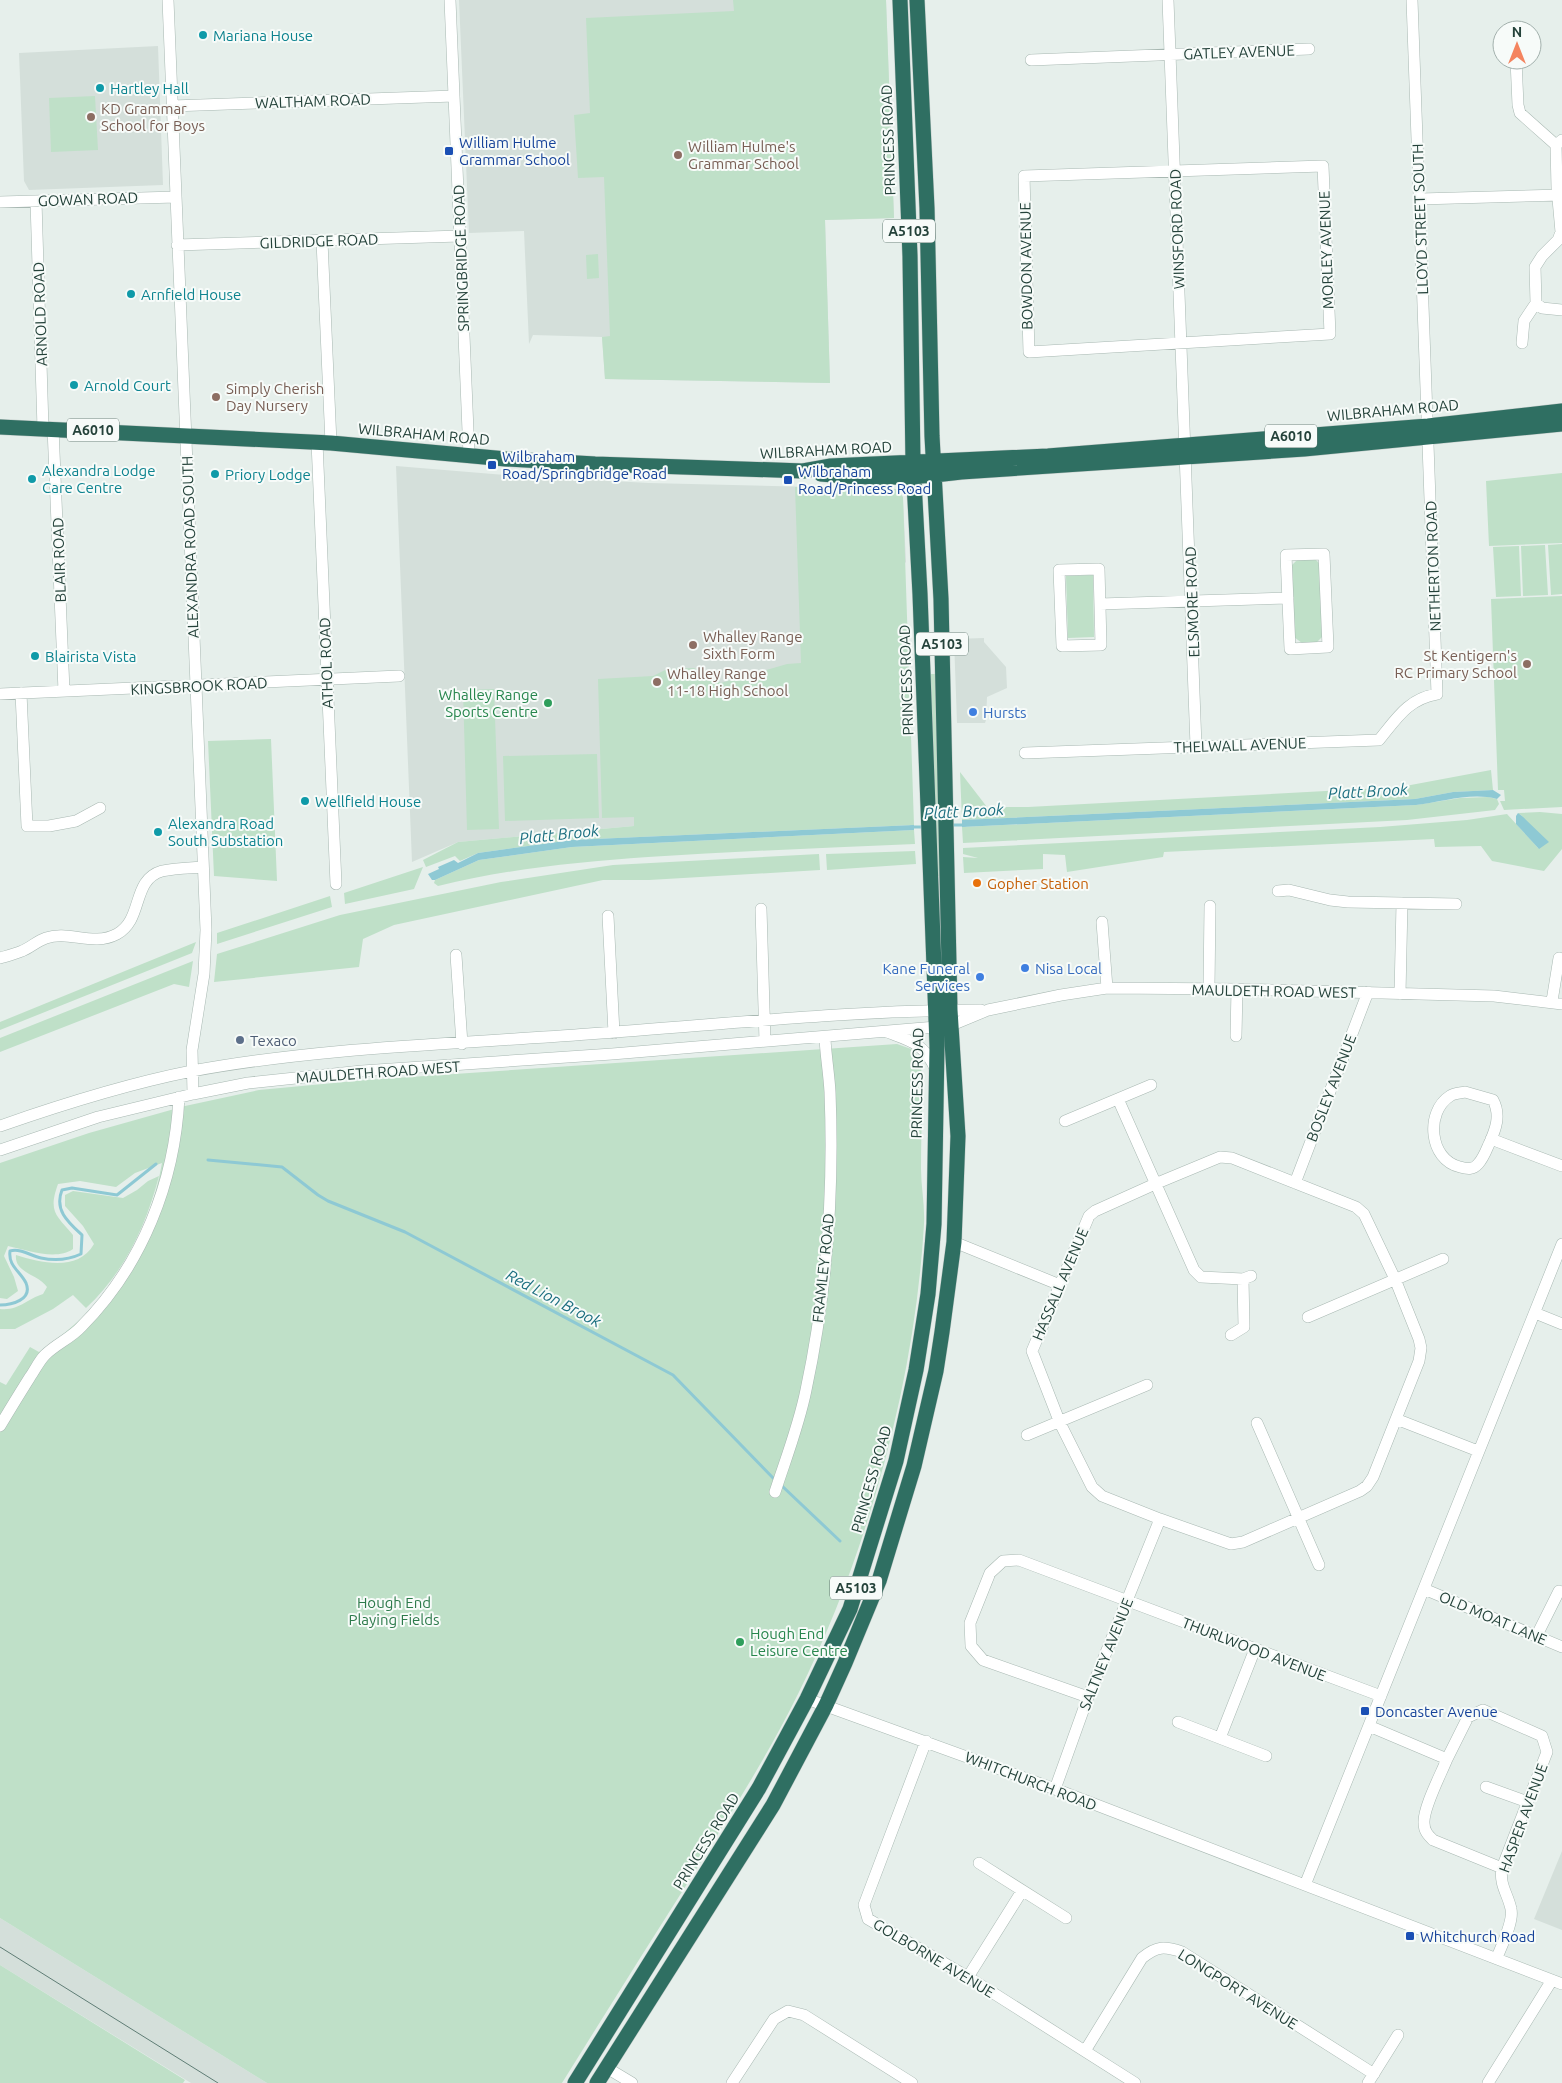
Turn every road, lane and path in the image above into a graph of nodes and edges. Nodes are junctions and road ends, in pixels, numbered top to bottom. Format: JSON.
{"nodes":[{"id":1,"x":168,"y":0,"type":"edge"},
{"id":2,"x":450,"y":0,"type":"edge"},
{"id":3,"x":900,"y":0,"type":"edge"},
{"id":4,"x":917,"y":0,"type":"edge"},
{"id":5,"x":1168,"y":0,"type":"edge"},
{"id":6,"x":1412,"y":0,"type":"edge"},
{"id":7,"x":1309,"y":49,"type":"dead end"},
{"id":8,"x":1170,"y":54,"type":"junction"},
{"id":9,"x":1031,"y":60,"type":"dead end"},
{"id":10,"x":1516,"y":70,"type":"edge"},
{"id":11,"x":454,"y":96,"type":"junction"},
{"id":12,"x":172,"y":106,"type":"junction"},
{"id":13,"x":1559,"y":143,"type":"edge"},
{"id":14,"x":1175,"y":171,"type":"junction"},
{"id":15,"x":1560,"y":195,"type":"edge"},
{"id":16,"x":176,"y":196,"type":"junction"},
{"id":17,"x":1420,"y":198,"type":"junction"},
{"id":18,"x":36,"y":200,"type":"junction"},
{"id":19,"x":0,"y":202,"type":"edge"},
{"id":20,"x":460,"y":236,"type":"junction"},
{"id":21,"x":322,"y":241,"type":"junction"},
{"id":22,"x":177,"y":245,"type":"junction"},
{"id":23,"x":1536,"y":303,"type":"junction"},
{"id":24,"x":1562,"y":310,"type":"edge"},
{"id":25,"x":1182,"y":343,"type":"junction"},
{"id":26,"x":1522,"y":343,"type":"dead end"},
{"id":27,"x":1562,"y":410,"type":"edge"},
{"id":28,"x":1562,"y":424,"type":"edge"},
{"id":29,"x":0,"y":427,"type":"edge"},
{"id":30,"x":48,"y":428,"type":"junction"},
{"id":31,"x":1428,"y":432,"type":"junction"},
{"id":32,"x":185,"y":435,"type":"junction"},
{"id":33,"x":324,"y":443,"type":"junction"},
{"id":34,"x":1186,"y":451,"type":"junction"},
{"id":35,"x":469,"y":455,"type":"junction"},
{"id":36,"x":935,"y":468,"type":"junction"},
{"id":37,"x":913,"y":470,"type":"junction"},
{"id":38,"x":1288,"y":598,"type":"junction"},
{"id":39,"x":1192,"y":602,"type":"junction"},
{"id":40,"x":1100,"y":604,"type":"junction"},
{"id":41,"x":399,"y":676,"type":"dead end"},
{"id":42,"x":327,"y":680,"type":"junction"},
{"id":43,"x":195,"y":686,"type":"junction"},
{"id":44,"x":64,"y":691,"type":"junction"},
{"id":45,"x":21,"y":693,"type":"junction"},
{"id":46,"x":0,"y":694,"type":"edge"},
{"id":47,"x":1437,"y":694,"type":"joint"},
{"id":48,"x":1196,"y":746,"type":"junction"},
{"id":49,"x":1025,"y":753,"type":"dead end"},
{"id":50,"x":100,"y":808,"type":"dead end"},
{"id":51,"x":204,"y":867,"type":"junction"},
{"id":52,"x":336,"y":884,"type":"dead end"},
{"id":53,"x":1285,"y":887,"type":"dead end"},
{"id":54,"x":1402,"y":903,"type":"junction"},
{"id":55,"x":1456,"y":904,"type":"dead end"},
{"id":56,"x":1210,"y":906,"type":"dead end"},
{"id":57,"x":760,"y":909,"type":"dead end"},
{"id":58,"x":608,"y":916,"type":"dead end"},
{"id":59,"x":1102,"y":922,"type":"dead end"},
{"id":60,"x":456,"y":955,"type":"dead end"},
{"id":61,"x":0,"y":958,"type":"edge"},
{"id":62,"x":1559,"y":958,"type":"dead end"},
{"id":63,"x":1107,"y":988,"type":"junction"},
{"id":64,"x":1208,"y":988,"type":"junction"},
{"id":65,"x":1237,"y":989,"type":"junction"},
{"id":66,"x":1368,"y":992,"type":"junction"},
{"id":67,"x":1400,"y":994,"type":"junction"},
{"id":68,"x":1557,"y":1003,"type":"edge"},
{"id":69,"x":946,"y":1015,"type":"junction"},
{"id":70,"x":764,"y":1020,"type":"junction"},
{"id":71,"x":936,"y":1027,"type":"junction"},
{"id":72,"x":883,"y":1031,"type":"junction"},
{"id":73,"x":614,"y":1033,"type":"junction"},
{"id":74,"x":1236,"y":1036,"type":"dead end"},
{"id":75,"x":825,"y":1039,"type":"dead end"},
{"id":76,"x":765,"y":1041,"type":"junction"},
{"id":77,"x":462,"y":1044,"type":"junction"},
{"id":78,"x":935,"y":1068,"type":"junction"},
{"id":79,"x":191,"y":1071,"type":"junction"},
{"id":80,"x":1151,"y":1085,"type":"dead end"},
{"id":81,"x":193,"y":1094,"type":"junction"},
{"id":82,"x":178,"y":1097,"type":"junction"},
{"id":83,"x":1118,"y":1099,"type":"junction"},
{"id":84,"x":1065,"y":1121,"type":"dead end"},
{"id":85,"x":0,"y":1126,"type":"edge"},
{"id":86,"x":1491,"y":1139,"type":"junction"},
{"id":87,"x":0,"y":1150,"type":"edge"},
{"id":88,"x":1562,"y":1166,"type":"edge"},
{"id":89,"x":1295,"y":1183,"type":"junction"},
{"id":90,"x":1155,"y":1184,"type":"junction"},
{"id":91,"x":954,"y":1242,"type":"junction"},
{"id":92,"x":1562,"y":1244,"type":"edge"},
{"id":93,"x":1443,"y":1259,"type":"dead end"},
{"id":94,"x":1395,"y":1279,"type":"junction"},
{"id":95,"x":1060,"y":1285,"type":"junction"},
{"id":96,"x":1535,"y":1313,"type":"junction"},
{"id":97,"x":1308,"y":1317,"type":"dead end"},
{"id":98,"x":1562,"y":1324,"type":"edge"},
{"id":99,"x":1231,"y":1335,"type":"dead end"},
{"id":100,"x":1147,"y":1385,"type":"dead end"},
{"id":101,"x":1396,"y":1419,"type":"junction"},
{"id":102,"x":1060,"y":1423,"type":"junction"},
{"id":103,"x":1258,"y":1424,"type":"dead end"},
{"id":104,"x":0,"y":1426,"type":"edge"},
{"id":105,"x":1027,"y":1435,"type":"dead end"},
{"id":106,"x":1478,"y":1451,"type":"junction"},
{"id":107,"x":775,"y":1492,"type":"dead end"},
{"id":108,"x":1300,"y":1518,"type":"junction"},
{"id":109,"x":1160,"y":1519,"type":"junction"},
{"id":110,"x":1319,"y":1565,"type":"dead end"},
{"id":111,"x":1424,"y":1589,"type":"junction"},
{"id":112,"x":1559,"y":1590,"type":"dead end"},
{"id":113,"x":1127,"y":1601,"type":"junction"},
{"id":114,"x":1537,"y":1635,"type":"junction"},
{"id":115,"x":1562,"y":1647,"type":"edge"},
{"id":116,"x":1255,"y":1649,"type":"junction"},
{"id":117,"x":1381,"y":1696,"type":"junction"},
{"id":118,"x":1088,"y":1698,"type":"junction"},
{"id":119,"x":807,"y":1699,"type":"junction"},
{"id":120,"x":826,"y":1705,"type":"junction"},
{"id":121,"x":1178,"y":1722,"type":"dead end"},
{"id":122,"x":1369,"y":1726,"type":"junction"},
{"id":123,"x":1220,"y":1738,"type":"junction"},
{"id":124,"x":926,"y":1741,"type":"junction"},
{"id":125,"x":1266,"y":1756,"type":"dead end"},
{"id":126,"x":1447,"y":1759,"type":"junction"},
{"id":127,"x":1486,"y":1787,"type":"dead end"},
{"id":128,"x":1055,"y":1789,"type":"junction"},
{"id":129,"x":1528,"y":1802,"type":"junction"},
{"id":130,"x":978,"y":1863,"type":"dead end"},
{"id":131,"x":1502,"y":1868,"type":"junction"},
{"id":132,"x":1305,"y":1886,"type":"junction"},
{"id":133,"x":1022,"y":1890,"type":"junction"},
{"id":134,"x":1066,"y":1918,"type":"dead end"},
{"id":135,"x":1497,"y":1958,"type":"junction"},
{"id":136,"x":968,"y":1977,"type":"junction"},
{"id":137,"x":1557,"y":1982,"type":"edge"},
{"id":138,"x":1398,"y":2035,"type":"dead end"},
{"id":139,"x":1085,"y":2051,"type":"junction"},
{"id":140,"x":607,"y":2068,"type":"junction"},
{"id":141,"x":1371,"y":2078,"type":"edge"},
{"id":142,"x":575,"y":2083,"type":"edge"},
{"id":143,"x":597,"y":2083,"type":"edge"},
{"id":144,"x":632,"y":2083,"type":"edge"},
{"id":145,"x":732,"y":2083,"type":"edge"},
{"id":146,"x":912,"y":2083,"type":"edge"},
{"id":147,"x":1135,"y":2083,"type":"edge"},
{"id":148,"x":1488,"y":2083,"type":"edge"}],
"edges":[{"from":1,"to":12,"type":"street","name":"ALEXANDRA ROAD SOUTH"},
{"from":2,"to":11,"type":"street","name":"SPRINGBRIDGE ROAD"},
{"from":3,"to":37,"type":"highway","name":"PRINCESS ROAD","number":"A5103"},
{"from":4,"to":36,"type":"highway","name":"PRINCESS ROAD","number":"A5103"},
{"from":5,"to":8,"type":"street","name":"WINSFORD ROAD"},
{"from":6,"to":17,"type":"street","name":"LLOYD STREET SOUTH"},
{"from":7,"to":8,"type":"street","name":"GATLEY AVENUE"},
{"from":8,"to":9,"type":"street","name":"GATLEY AVENUE"},
{"from":8,"to":14,"type":"street","name":"WINSFORD ROAD"},
{"from":10,"to":13,"type":"street"},
{"from":11,"to":12,"type":"street","name":"WALTHAM ROAD"},
{"from":11,"to":20,"type":"street","name":"SPRINGBRIDGE ROAD"},
{"from":12,"to":16,"type":"street","name":"ALEXANDRA ROAD SOUTH"},
{"from":13,"to":15,"type":"street"},
{"from":14,"to":25,"type":"street","name":"WINSFORD ROAD"},
{"from":14,"to":25,"type":"street","name":"MORLEY AVENUE"},
{"from":14,"to":25,"type":"street","name":"BOWDON AVENUE"},
{"from":15,"to":17,"type":"street"},
{"from":15,"to":23,"type":"street"},
{"from":16,"to":18,"type":"street","name":"GOWAN ROAD"},
{"from":16,"to":22,"type":"street","name":"ALEXANDRA ROAD SOUTH"},
{"from":17,"to":31,"type":"street","name":"LLOYD STREET SOUTH"},
{"from":18,"to":19,"type":"street","name":"GOWAN ROAD"},
{"from":18,"to":30,"type":"street","name":"ARNOLD ROAD"},
{"from":20,"to":21,"type":"street","name":"GILDRIDGE ROAD"},
{"from":20,"to":35,"type":"street","name":"SPRINGBRIDGE ROAD"},
{"from":21,"to":22,"type":"street","name":"GILDRIDGE ROAD"},
{"from":21,"to":33,"type":"street","name":"ATHOL ROAD"},
{"from":22,"to":32,"type":"street","name":"ALEXANDRA ROAD SOUTH"},
{"from":23,"to":24,"type":"street"},
{"from":23,"to":26,"type":"street"},
{"from":25,"to":34,"type":"street","name":"WINSFORD ROAD"},
{"from":27,"to":31,"type":"highway","name":"WILBRAHAM ROAD","number":"A6010"},
{"from":28,"to":31,"type":"highway","name":"WILBRAHAM ROAD","number":"A6010"},
{"from":29,"to":30,"type":"highway","name":"WILBRAHAM ROAD","number":"A6010"},
{"from":30,"to":32,"type":"highway","name":"WILBRAHAM ROAD","number":"A6010"},
{"from":30,"to":44,"type":"street","name":"BLAIR ROAD"},
{"from":31,"to":34,"type":"highway","name":"WILBRAHAM ROAD","number":"A6010"},
{"from":31,"to":47,"type":"street","name":"NETHERTON ROAD"},
{"from":32,"to":33,"type":"highway","name":"WILBRAHAM ROAD","number":"A6010"},
{"from":32,"to":43,"type":"street","name":"ALEXANDRA ROAD SOUTH"},
{"from":33,"to":35,"type":"highway","name":"WILBRAHAM ROAD","number":"A6010"},
{"from":33,"to":42,"type":"street","name":"ATHOL ROAD"},
{"from":34,"to":36,"type":"highway","name":"WILBRAHAM ROAD","number":"A6010"},
{"from":34,"to":39,"type":"street","name":"ELSMORE ROAD"},
{"from":35,"to":37,"type":"highway","name":"WILBRAHAM ROAD","number":"A6010"},
{"from":36,"to":37,"type":"highway","name":"WILBRAHAM ROAD","number":"A6010"},
{"from":36,"to":69,"type":"highway","name":"PRINCESS ROAD","number":"A5103"},
{"from":37,"to":69,"type":"highway","name":"PRINCESS ROAD","number":"A5103"},
{"from":38,"to":38,"type":"street"},
{"from":38,"to":39,"type":"street"},
{"from":39,"to":40,"type":"street"},
{"from":39,"to":48,"type":"street","name":"ELSMORE ROAD"},
{"from":40,"to":40,"type":"street"},
{"from":41,"to":42,"type":"street","name":"KINGSBROOK ROAD"},
{"from":42,"to":43,"type":"street","name":"KINGSBROOK ROAD"},
{"from":42,"to":52,"type":"street","name":"ATHOL ROAD"},
{"from":43,"to":44,"type":"street","name":"KINGSBROOK ROAD"},
{"from":43,"to":51,"type":"street","name":"ALEXANDRA ROAD SOUTH"},
{"from":44,"to":45,"type":"street","name":"KINGSBROOK ROAD"},
{"from":45,"to":46,"type":"street","name":"KINGSBROOK ROAD"},
{"from":45,"to":50,"type":"street"},
{"from":47,"to":48,"type":"street","name":"THELWALL AVENUE"},
{"from":48,"to":49,"type":"street","name":"THELWALL AVENUE"},
{"from":51,"to":61,"type":"street"},
{"from":51,"to":79,"type":"street","name":"ALEXANDRA ROAD SOUTH"},
{"from":53,"to":54,"type":"street"},
{"from":54,"to":55,"type":"street"},
{"from":54,"to":67,"type":"street"},
{"from":56,"to":64,"type":"street"},
{"from":57,"to":70,"type":"street"},
{"from":58,"to":73,"type":"street"},
{"from":59,"to":63,"type":"street"},
{"from":60,"to":77,"type":"street"},
{"from":62,"to":68,"type":"street"},
{"from":63,"to":64,"type":"street","name":"MAULDETH ROAD WEST"},
{"from":63,"to":69,"type":"street","name":"MAULDETH ROAD WEST"},
{"from":64,"to":65,"type":"street","name":"MAULDETH ROAD WEST"},
{"from":65,"to":66,"type":"street","name":"MAULDETH ROAD WEST"},
{"from":65,"to":74,"type":"street"},
{"from":66,"to":67,"type":"street","name":"MAULDETH ROAD WEST"},
{"from":66,"to":89,"type":"street","name":"BOSLEY AVENUE"},
{"from":67,"to":68,"type":"street","name":"MAULDETH ROAD WEST"},
{"from":69,"to":70,"type":"street","name":"MAULDETH ROAD WEST"},
{"from":69,"to":71,"type":"highway","name":"PRINCESS ROAD","number":"A5103"},
{"from":69,"to":91,"type":"highway","name":"PRINCESS ROAD","number":"A5103"},
{"from":70,"to":73,"type":"street","name":"MAULDETH ROAD WEST"},
{"from":70,"to":76,"type":"street"},
{"from":71,"to":72,"type":"street","name":"MAULDETH ROAD WEST"},
{"from":71,"to":78,"type":"highway","name":"PRINCESS ROAD","number":"A5103"},
{"from":72,"to":76,"type":"street","name":"MAULDETH ROAD WEST"},
{"from":72,"to":78,"type":"street","name":"MAULDETH ROAD WEST"},
{"from":73,"to":77,"type":"street","name":"MAULDETH ROAD WEST"},
{"from":75,"to":107,"type":"street","name":"FRAMLEY ROAD"},
{"from":76,"to":81,"type":"street","name":"MAULDETH ROAD WEST"},
{"from":77,"to":79,"type":"street","name":"MAULDETH ROAD WEST"},
{"from":78,"to":119,"type":"highway","name":"PRINCESS ROAD","number":"A5103"},
{"from":79,"to":81,"type":"street","name":"ALEXANDRA ROAD SOUTH"},
{"from":79,"to":85,"type":"street","name":"MAULDETH ROAD WEST"},
{"from":80,"to":83,"type":"street"},
{"from":81,"to":82,"type":"street","name":"MAULDETH ROAD WEST"},
{"from":82,"to":87,"type":"street","name":"MAULDETH ROAD WEST"},
{"from":82,"to":104,"type":"street"},
{"from":83,"to":84,"type":"street"},
{"from":83,"to":90,"type":"street"},
{"from":86,"to":86,"type":"street"},
{"from":86,"to":88,"type":"street"},
{"from":89,"to":90,"type":"street","name":"HASSALL AVENUE"},
{"from":89,"to":94,"type":"street","name":"HASSALL AVENUE"},
{"from":90,"to":95,"type":"street","name":"HASSALL AVENUE"},
{"from":90,"to":99,"type":"street"},
{"from":91,"to":95,"type":"street"},
{"from":91,"to":120,"type":"highway","name":"PRINCESS ROAD","number":"A5103"},
{"from":92,"to":96,"type":"street"},
{"from":93,"to":94,"type":"street"},
{"from":94,"to":97,"type":"street"},
{"from":94,"to":101,"type":"street","name":"HASSALL AVENUE"},
{"from":95,"to":102,"type":"street","name":"HASSALL AVENUE"},
{"from":96,"to":98,"type":"street"},
{"from":96,"to":106,"type":"street"},
{"from":100,"to":102,"type":"street"},
{"from":101,"to":106,"type":"street"},
{"from":101,"to":108,"type":"street","name":"HASSALL AVENUE"},
{"from":102,"to":105,"type":"street"},
{"from":102,"to":109,"type":"street","name":"HASSALL AVENUE"},
{"from":103,"to":108,"type":"street"},
{"from":106,"to":111,"type":"street"},
{"from":108,"to":109,"type":"street","name":"HASSALL AVENUE"},
{"from":108,"to":110,"type":"street"},
{"from":109,"to":113,"type":"street","name":"SALTNEY AVENUE"},
{"from":111,"to":114,"type":"street","name":"OLD MOAT LANE"},
{"from":111,"to":117,"type":"street"},
{"from":112,"to":114,"type":"street"},
{"from":113,"to":116,"type":"street","name":"THURLWOOD AVENUE"},
{"from":113,"to":118,"type":"street","name":"SALTNEY AVENUE"},
{"from":113,"to":118,"type":"street","name":"THURLWOOD AVENUE"},
{"from":114,"to":115,"type":"street","name":"OLD MOAT LANE"},
{"from":116,"to":117,"type":"street","name":"THURLWOOD AVENUE"},
{"from":116,"to":123,"type":"street"},
{"from":117,"to":122,"type":"street"},
{"from":118,"to":128,"type":"street","name":"SALTNEY AVENUE"},
{"from":119,"to":120,"type":"street","name":"WHITCHURCH ROAD"},
{"from":119,"to":142,"type":"highway","name":"PRINCESS ROAD","number":"A5103"},
{"from":120,"to":124,"type":"street","name":"WHITCHURCH ROAD"},
{"from":120,"to":140,"type":"highway","name":"PRINCESS ROAD","number":"A5103"},
{"from":121,"to":123,"type":"street"},
{"from":122,"to":126,"type":"street"},
{"from":122,"to":132,"type":"street"},
{"from":123,"to":125,"type":"street"},
{"from":124,"to":128,"type":"street","name":"WHITCHURCH ROAD"},
{"from":124,"to":136,"type":"street","name":"GOLBORNE AVENUE"},
{"from":126,"to":129,"type":"street","name":"HASPER AVENUE"},
{"from":126,"to":131,"type":"street","name":"HASPER AVENUE"},
{"from":127,"to":129,"type":"street"},
{"from":128,"to":132,"type":"street","name":"WHITCHURCH ROAD"},
{"from":129,"to":131,"type":"street","name":"HASPER AVENUE"},
{"from":130,"to":133,"type":"street"},
{"from":131,"to":135,"type":"street","name":"HASPER AVENUE"},
{"from":132,"to":135,"type":"street","name":"WHITCHURCH ROAD"},
{"from":133,"to":134,"type":"street"},
{"from":133,"to":136,"type":"street"},
{"from":135,"to":137,"type":"street","name":"WHITCHURCH ROAD"},
{"from":136,"to":139,"type":"street","name":"GOLBORNE AVENUE"},
{"from":137,"to":148,"type":"street"},
{"from":138,"to":141,"type":"street"},
{"from":139,"to":141,"type":"street","name":"LONGPORT AVENUE"},
{"from":139,"to":147,"type":"street","name":"GOLBORNE AVENUE"},
{"from":140,"to":143,"type":"highway","name":"PRINCESS ROAD","number":"A5103"},
{"from":140,"to":144,"type":"street"},
{"from":145,"to":146,"type":"street"}]}
